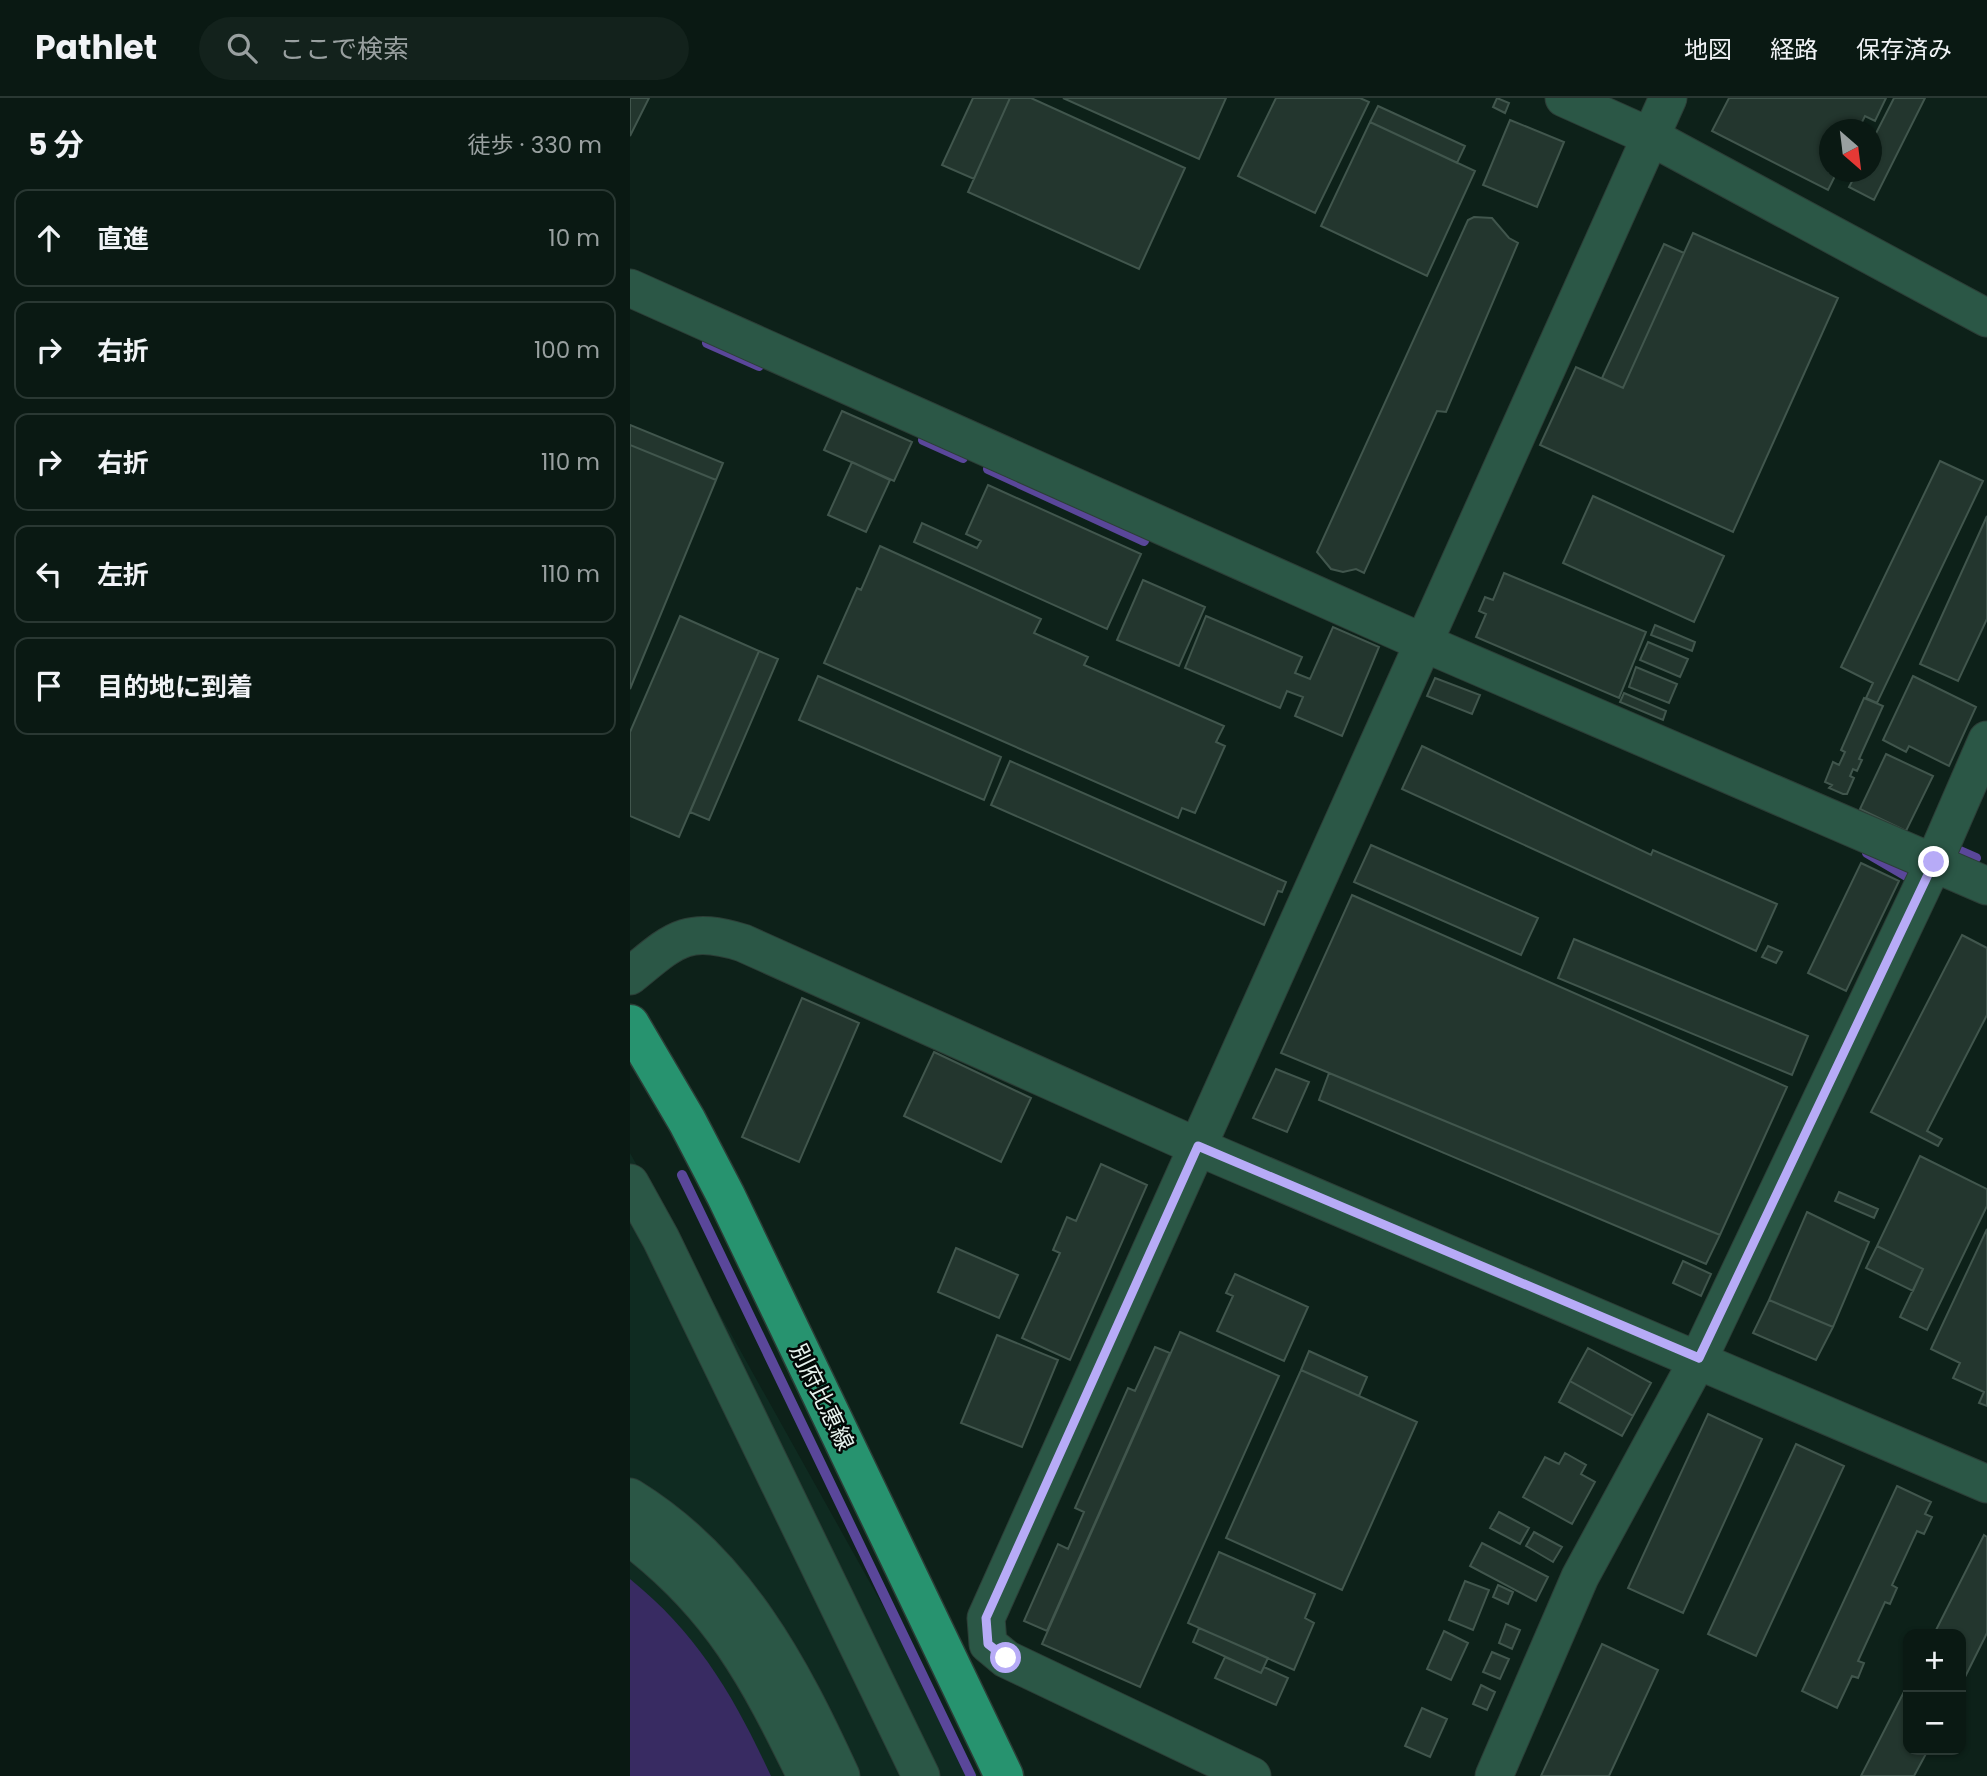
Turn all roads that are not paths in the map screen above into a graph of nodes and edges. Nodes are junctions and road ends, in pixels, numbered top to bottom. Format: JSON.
{"nodes":[{"id":1,"x":1564,"y":98,"type":"edge"},
{"id":2,"x":1668,"y":98,"type":"edge"},
{"id":3,"x":1651,"y":136,"type":"junction"},
{"id":4,"x":630,"y":288,"type":"edge"},
{"id":5,"x":1987,"y":318,"type":"edge"},
{"id":6,"x":1424,"y":643,"type":"junction"},
{"id":7,"x":1987,"y":740,"type":"edge"},
{"id":8,"x":1934,"y":862,"type":"junction"},
{"id":9,"x":1987,"y":886,"type":"edge"},
{"id":10,"x":630,"y":976,"type":"edge"},
{"id":11,"x":630,"y":1024,"type":"edge"},
{"id":12,"x":1198,"y":1146,"type":"junction"},
{"id":13,"x":630,"y":1183,"type":"edge"},
{"id":14,"x":1699,"y":1358,"type":"junction"},
{"id":15,"x":1987,"y":1484,"type":"edge"},
{"id":16,"x":630,"y":1497,"type":"edge"},
{"id":17,"x":630,"y":1537,"type":"edge"},
{"id":18,"x":806,"y":1776,"type":"edge"},
{"id":19,"x":841,"y":1776,"type":"edge"},
{"id":20,"x":921,"y":1776,"type":"edge"},
{"id":21,"x":1004,"y":1776,"type":"edge"},
{"id":22,"x":1252,"y":1776,"type":"edge"},
{"id":23,"x":1493,"y":1776,"type":"edge"}],
"edges":[{"from":1,"to":3,"type":"street"},
{"from":2,"to":3,"type":"street"},
{"from":3,"to":5,"type":"street"},
{"from":3,"to":6,"type":"street"},
{"from":4,"to":6,"type":"street"},
{"from":6,"to":8,"type":"street"},
{"from":6,"to":12,"type":"street"},
{"from":7,"to":8,"type":"street"},
{"from":8,"to":9,"type":"street"},
{"from":8,"to":14,"type":"street"},
{"from":10,"to":12,"type":"street"},
{"from":11,"to":21,"type":"main road","name":"別府比恵線"},
{"from":12,"to":14,"type":"street"},
{"from":12,"to":22,"type":"street"},
{"from":13,"to":20,"type":"street"},
{"from":14,"to":15,"type":"street"},
{"from":14,"to":23,"type":"street"},
{"from":16,"to":19,"type":"street"},
{"from":17,"to":18,"type":"street"}]}
